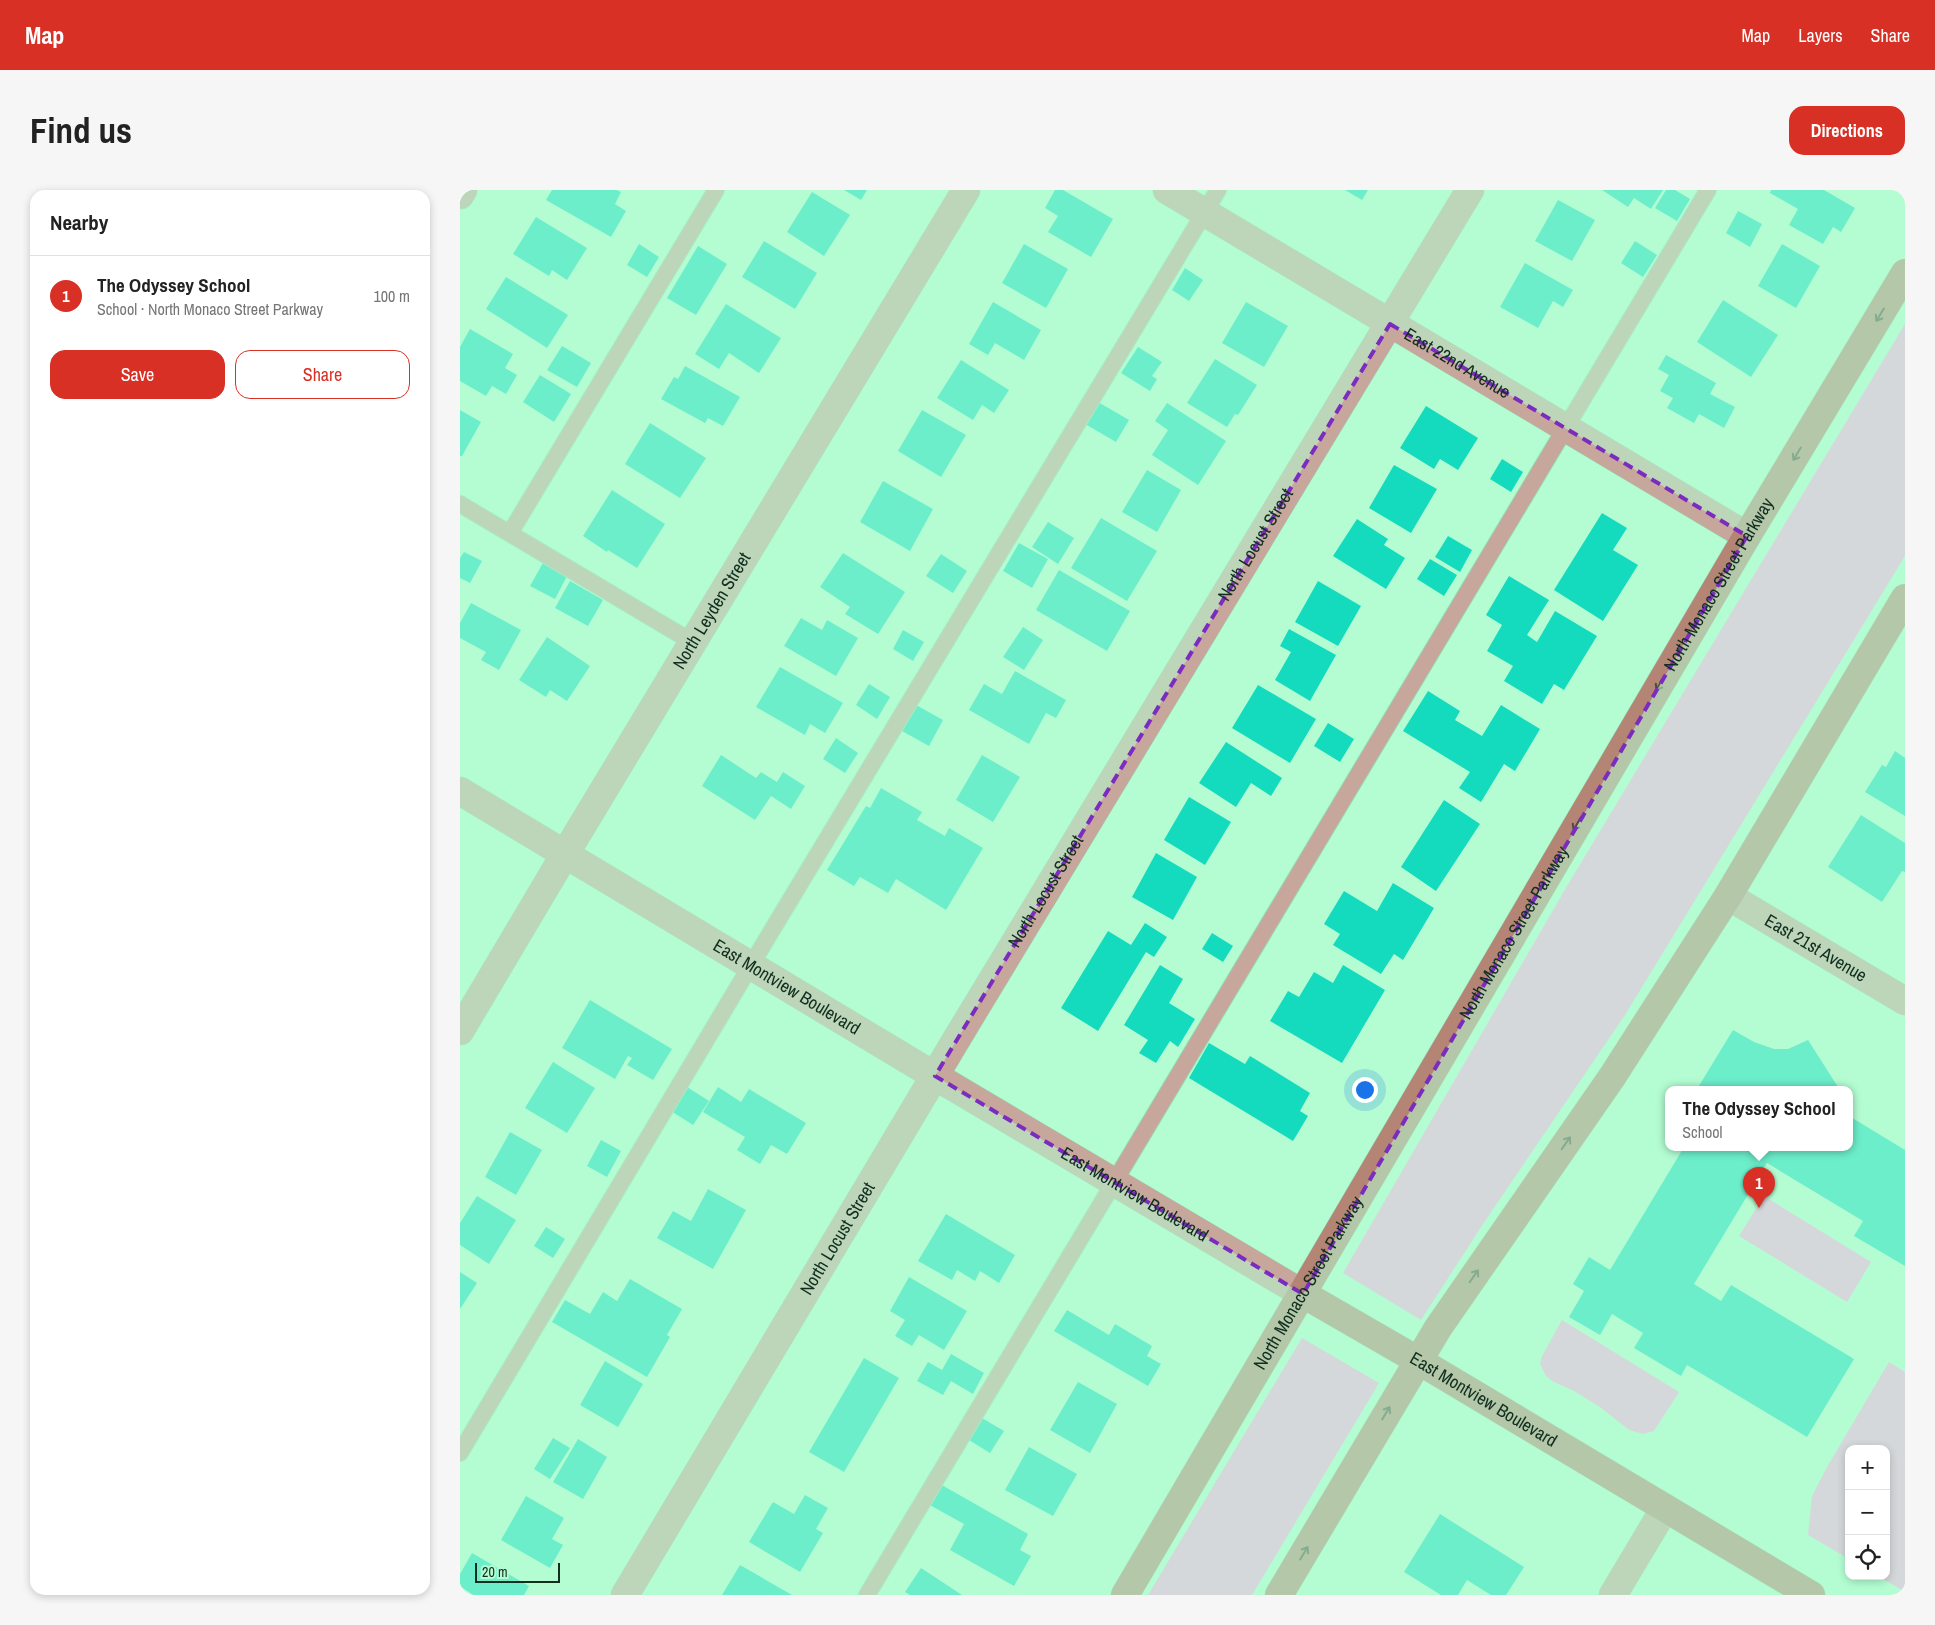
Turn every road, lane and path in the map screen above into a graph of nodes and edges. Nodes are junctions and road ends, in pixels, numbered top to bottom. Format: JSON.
{"nodes":[{"id":1,"x":463,"y":190,"type":"edge"},
{"id":2,"x":716,"y":190,"type":"edge"},
{"id":3,"x":966,"y":190,"type":"edge"},
{"id":4,"x":1167,"y":190,"type":"edge"},
{"id":5,"x":1470,"y":190,"type":"edge"},
{"id":6,"x":1708,"y":190,"type":"edge"},
{"id":7,"x":460,"y":195,"type":"edge"},
{"id":8,"x":1211,"y":201,"type":"edge"},
{"id":9,"x":1905,"y":273,"type":"edge"},
{"id":10,"x":1390,"y":324,"type":"junction"},
{"id":11,"x":1565,"y":428,"type":"junction"},
{"id":12,"x":460,"y":504,"type":"edge"},
{"id":13,"x":510,"y":533,"type":"junction"},
{"id":14,"x":1747,"y":536,"type":"junction"},
{"id":15,"x":1905,"y":598,"type":"edge"},
{"id":16,"x":694,"y":643,"type":"junction"},
{"id":17,"x":460,"y":791,"type":"edge"},
{"id":18,"x":565,"y":854,"type":"junction"},
{"id":19,"x":1728,"y":896,"type":"junction"},
{"id":20,"x":751,"y":965,"type":"junction"},
{"id":21,"x":1905,"y":1001,"type":"edge"},
{"id":22,"x":460,"y":1031,"type":"edge"},
{"id":23,"x":935,"y":1076,"type":"junction"},
{"id":24,"x":1114,"y":1182,"type":"junction"},
{"id":25,"x":1303,"y":1294,"type":"junction"},
{"id":26,"x":1419,"y":1361,"type":"junction"},
{"id":27,"x":460,"y":1453,"type":"edge"},
{"id":28,"x":1665,"y":1508,"type":"junction"},
{"id":29,"x":625,"y":1595,"type":"edge"},
{"id":30,"x":867,"y":1595,"type":"edge"},
{"id":31,"x":1125,"y":1595,"type":"edge"},
{"id":32,"x":1279,"y":1595,"type":"edge"},
{"id":33,"x":1613,"y":1595,"type":"edge"},
{"id":34,"x":1811,"y":1595,"type":"edge"}],
"edges":[{"from":1,"to":7,"type":"street"},
{"from":2,"to":13,"type":"lane"},
{"from":3,"to":16,"type":"street","name":"North Leyden Street"},
{"from":4,"to":8,"type":"street","name":"East 22nd Avenue"},
{"from":5,"to":10,"type":"street","name":"North Locust Street"},
{"from":6,"to":11,"type":"lane"},
{"from":8,"to":10,"type":"street","name":"East 22nd Avenue"},
{"from":8,"to":20,"type":"lane"},
{"from":9,"to":14,"type":"main road","name":"North Monaco Street Parkway","one_way":true},
{"from":10,"to":11,"type":"street","name":"East 22nd Avenue"},
{"from":10,"to":23,"type":"street","name":"North Locust Street"},
{"from":11,"to":14,"type":"street","name":"East 22nd Avenue"},
{"from":11,"to":24,"type":"lane"},
{"from":12,"to":13,"type":"lane"},
{"from":13,"to":16,"type":"lane"},
{"from":14,"to":25,"type":"main road","name":"North Monaco Street Parkway","one_way":true},
{"from":15,"to":19,"type":"main road"},
{"from":16,"to":18,"type":"street","name":"North Leyden Street"},
{"from":17,"to":18,"type":"street","name":"East Montview Boulevard"},
{"from":18,"to":20,"type":"street","name":"East Montview Boulevard"},
{"from":18,"to":22,"type":"street","name":"North Leyden Street"},
{"from":19,"to":21,"type":"street","name":"East 21st Avenue"},
{"from":26,"to":19,"type":"main road","one_way":true},
{"from":20,"to":23,"type":"street","name":"East Montview Boulevard"},
{"from":20,"to":27,"type":"lane"},
{"from":23,"to":24,"type":"street","name":"East Montview Boulevard"},
{"from":23,"to":29,"type":"street","name":"North Locust Street"},
{"from":24,"to":25,"type":"street","name":"East Montview Boulevard"},
{"from":24,"to":30,"type":"lane"},
{"from":25,"to":26,"type":"main road","name":"East Montview Boulevard"},
{"from":25,"to":31,"type":"main road","name":"North Monaco Street Parkway"},
{"from":26,"to":28,"type":"main road","name":"East Montview Boulevard"},
{"from":32,"to":26,"type":"main road","one_way":true},
{"from":28,"to":33,"type":"street"},
{"from":28,"to":34,"type":"main road","name":"East Montview Boulevard"}]}
